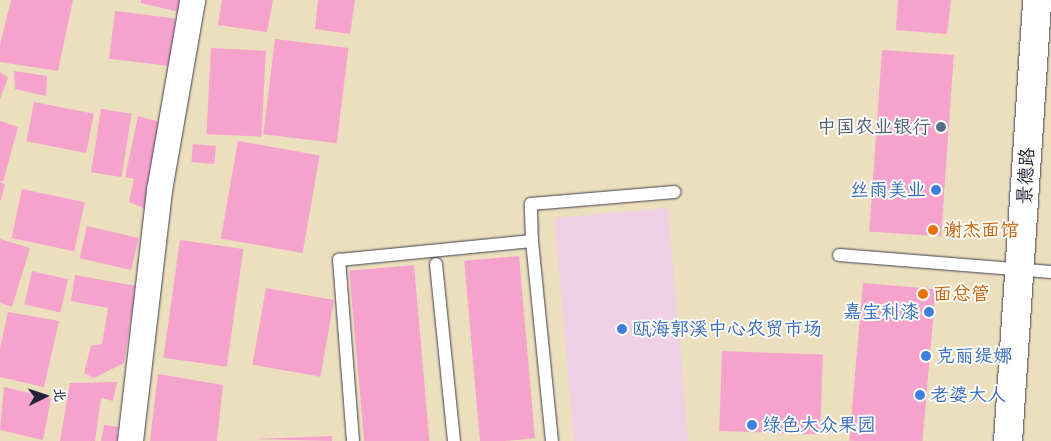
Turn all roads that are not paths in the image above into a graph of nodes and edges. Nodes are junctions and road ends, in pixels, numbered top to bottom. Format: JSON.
{"nodes":[{"id":1,"x":192,"y":0,"type":"edge"},
{"id":2,"x":1037,"y":0,"type":"edge"},
{"id":3,"x":674,"y":192,"type":"dead end"},
{"id":4,"x":532,"y":241,"type":"junction"},
{"id":5,"x":839,"y":255,"type":"dead end"},
{"id":6,"x":436,"y":264,"type":"dead end"},
{"id":7,"x":1021,"y":269,"type":"junction"},
{"id":8,"x":1051,"y":272,"type":"edge"},
{"id":9,"x":130,"y":441,"type":"edge"},
{"id":10,"x":354,"y":441,"type":"edge"},
{"id":11,"x":454,"y":441,"type":"edge"},
{"id":12,"x":552,"y":441,"type":"edge"},
{"id":13,"x":1008,"y":441,"type":"edge"}],
"edges":[{"from":1,"to":9,"type":"street"},
{"from":2,"to":7,"type":"main road","name":"景德路"},
{"from":3,"to":4,"type":"lane"},
{"from":4,"to":10,"type":"lane"},
{"from":4,"to":12,"type":"lane"},
{"from":5,"to":7,"type":"lane"},
{"from":6,"to":11,"type":"lane"},
{"from":7,"to":8,"type":"lane"},
{"from":7,"to":13,"type":"main road","name":"景德路"}]}
